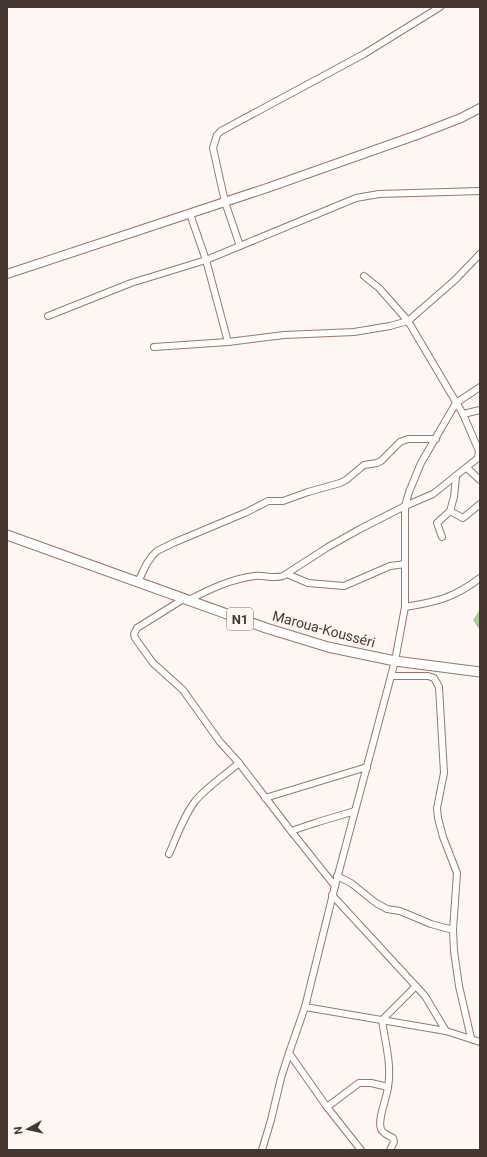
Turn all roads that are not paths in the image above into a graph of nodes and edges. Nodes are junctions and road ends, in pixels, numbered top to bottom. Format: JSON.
{"nodes":[{"id":1,"x":440,"y":7,"type":"edge"},
{"id":2,"x":480,"y":108,"type":"edge"},
{"id":3,"x":480,"y":191,"type":"edge"},
{"id":4,"x":225,"y":202,"type":"junction"},
{"id":5,"x":190,"y":214,"type":"junction"},
{"id":6,"x":240,"y":246,"type":"junction"},
{"id":7,"x":480,"y":254,"type":"edge"},
{"id":8,"x":206,"y":260,"type":"junction"},
{"id":9,"x":7,"y":274,"type":"edge"},
{"id":10,"x":364,"y":276,"type":"dead end"},
{"id":11,"x":48,"y":316,"type":"dead end"},
{"id":12,"x":408,"y":321,"type":"junction"},
{"id":13,"x":228,"y":342,"type":"junction"},
{"id":14,"x":154,"y":347,"type":"dead end"},
{"id":15,"x":480,"y":387,"type":"edge"},
{"id":16,"x":456,"y":403,"type":"junction"},
{"id":17,"x":480,"y":410,"type":"edge"},
{"id":18,"x":463,"y":414,"type":"junction"},
{"id":19,"x":436,"y":439,"type":"junction"},
{"id":20,"x":467,"y":468,"type":"junction"},
{"id":21,"x":456,"y":477,"type":"junction"},
{"id":22,"x":480,"y":480,"type":"edge"},
{"id":23,"x":480,"y":504,"type":"edge"},
{"id":24,"x":405,"y":506,"type":"junction"},
{"id":25,"x":450,"y":511,"type":"junction"},
{"id":26,"x":7,"y":535,"type":"edge"},
{"id":27,"x":442,"y":537,"type":"dead end"},
{"id":28,"x":405,"y":564,"type":"junction"},
{"id":29,"x":287,"y":574,"type":"junction"},
{"id":30,"x":480,"y":578,"type":"edge"},
{"id":31,"x":138,"y":582,"type":"junction"},
{"id":32,"x":187,"y":599,"type":"junction"},
{"id":33,"x":405,"y":607,"type":"junction"},
{"id":34,"x":395,"y":661,"type":"junction"},
{"id":35,"x":480,"y":672,"type":"edge"},
{"id":36,"x":391,"y":676,"type":"junction"},
{"id":37,"x":239,"y":763,"type":"junction"},
{"id":38,"x":367,"y":767,"type":"junction"},
{"id":39,"x":265,"y":798,"type":"junction"},
{"id":40,"x":355,"y":811,"type":"junction"},
{"id":41,"x":290,"y":831,"type":"junction"},
{"id":42,"x":168,"y":854,"type":"dead end"},
{"id":43,"x":338,"y":876,"type":"junction"},
{"id":44,"x":335,"y":886,"type":"junction"},
{"id":45,"x":332,"y":895,"type":"junction"},
{"id":46,"x":453,"y":930,"type":"junction"},
{"id":47,"x":416,"y":986,"type":"junction"},
{"id":48,"x":305,"y":1007,"type":"junction"},
{"id":49,"x":382,"y":1020,"type":"junction"},
{"id":50,"x":446,"y":1031,"type":"junction"},
{"id":51,"x":471,"y":1038,"type":"junction"},
{"id":52,"x":480,"y":1042,"type":"edge"},
{"id":53,"x":289,"y":1053,"type":"junction"},
{"id":54,"x":388,"y":1087,"type":"junction"},
{"id":55,"x":327,"y":1107,"type":"junction"},
{"id":56,"x":262,"y":1150,"type":"edge"},
{"id":57,"x":361,"y":1150,"type":"edge"},
{"id":58,"x":390,"y":1150,"type":"edge"}],
"edges":[{"from":1,"to":4,"type":"street"},
{"from":2,"to":4,"type":"main road"},
{"from":3,"to":6,"type":"street"},
{"from":4,"to":5,"type":"main road"},
{"from":4,"to":6,"type":"street"},
{"from":5,"to":8,"type":"street"},
{"from":5,"to":9,"type":"main road"},
{"from":6,"to":8,"type":"street"},
{"from":7,"to":12,"type":"street"},
{"from":8,"to":11,"type":"street"},
{"from":8,"to":13,"type":"street"},
{"from":10,"to":12,"type":"street"},
{"from":12,"to":13,"type":"street"},
{"from":12,"to":16,"type":"street"},
{"from":13,"to":14,"type":"street"},
{"from":15,"to":16,"type":"street"},
{"from":16,"to":18,"type":"street"},
{"from":16,"to":19,"type":"street"},
{"from":17,"to":18,"type":"street"},
{"from":18,"to":20,"type":"street"},
{"from":19,"to":24,"type":"street"},
{"from":19,"to":31,"type":"street"},
{"from":20,"to":21,"type":"street"},
{"from":20,"to":22,"type":"street"},
{"from":21,"to":24,"type":"street"},
{"from":21,"to":25,"type":"street"},
{"from":23,"to":25,"type":"street"},
{"from":24,"to":28,"type":"street"},
{"from":24,"to":29,"type":"street"},
{"from":25,"to":27,"type":"street"},
{"from":26,"to":31,"type":"highway","name":"Maroua-Kousséri","number":"N1"},
{"from":28,"to":29,"type":"street"},
{"from":28,"to":33,"type":"street"},
{"from":29,"to":32,"type":"street"},
{"from":30,"to":33,"type":"street"},
{"from":31,"to":32,"type":"highway","name":"Maroua-Kousséri","number":"N1"},
{"from":32,"to":34,"type":"highway","name":"Maroua-Kousséri","number":"N1"},
{"from":32,"to":37,"type":"street"},
{"from":33,"to":34,"type":"street"},
{"from":34,"to":35,"type":"highway","name":"Maroua-Kousséri","number":"N1"},
{"from":34,"to":36,"type":"street"},
{"from":36,"to":38,"type":"street"},
{"from":36,"to":46,"type":"street"},
{"from":37,"to":39,"type":"street"},
{"from":37,"to":42,"type":"street"},
{"from":38,"to":39,"type":"street"},
{"from":38,"to":40,"type":"street"},
{"from":39,"to":41,"type":"street"},
{"from":40,"to":41,"type":"street"},
{"from":40,"to":43,"type":"street"},
{"from":41,"to":44,"type":"street"},
{"from":43,"to":44,"type":"street"},
{"from":43,"to":46,"type":"street"},
{"from":44,"to":45,"type":"street"},
{"from":45,"to":47,"type":"street"},
{"from":45,"to":48,"type":"street"},
{"from":46,"to":51,"type":"street"},
{"from":47,"to":49,"type":"street"},
{"from":47,"to":50,"type":"street"},
{"from":48,"to":49,"type":"street"},
{"from":48,"to":53,"type":"street"},
{"from":49,"to":50,"type":"street"},
{"from":49,"to":54,"type":"street"},
{"from":50,"to":51,"type":"street"},
{"from":51,"to":52,"type":"street"},
{"from":53,"to":55,"type":"street"},
{"from":53,"to":56,"type":"street"},
{"from":54,"to":55,"type":"street"},
{"from":54,"to":58,"type":"street"},
{"from":55,"to":57,"type":"street"}]}
